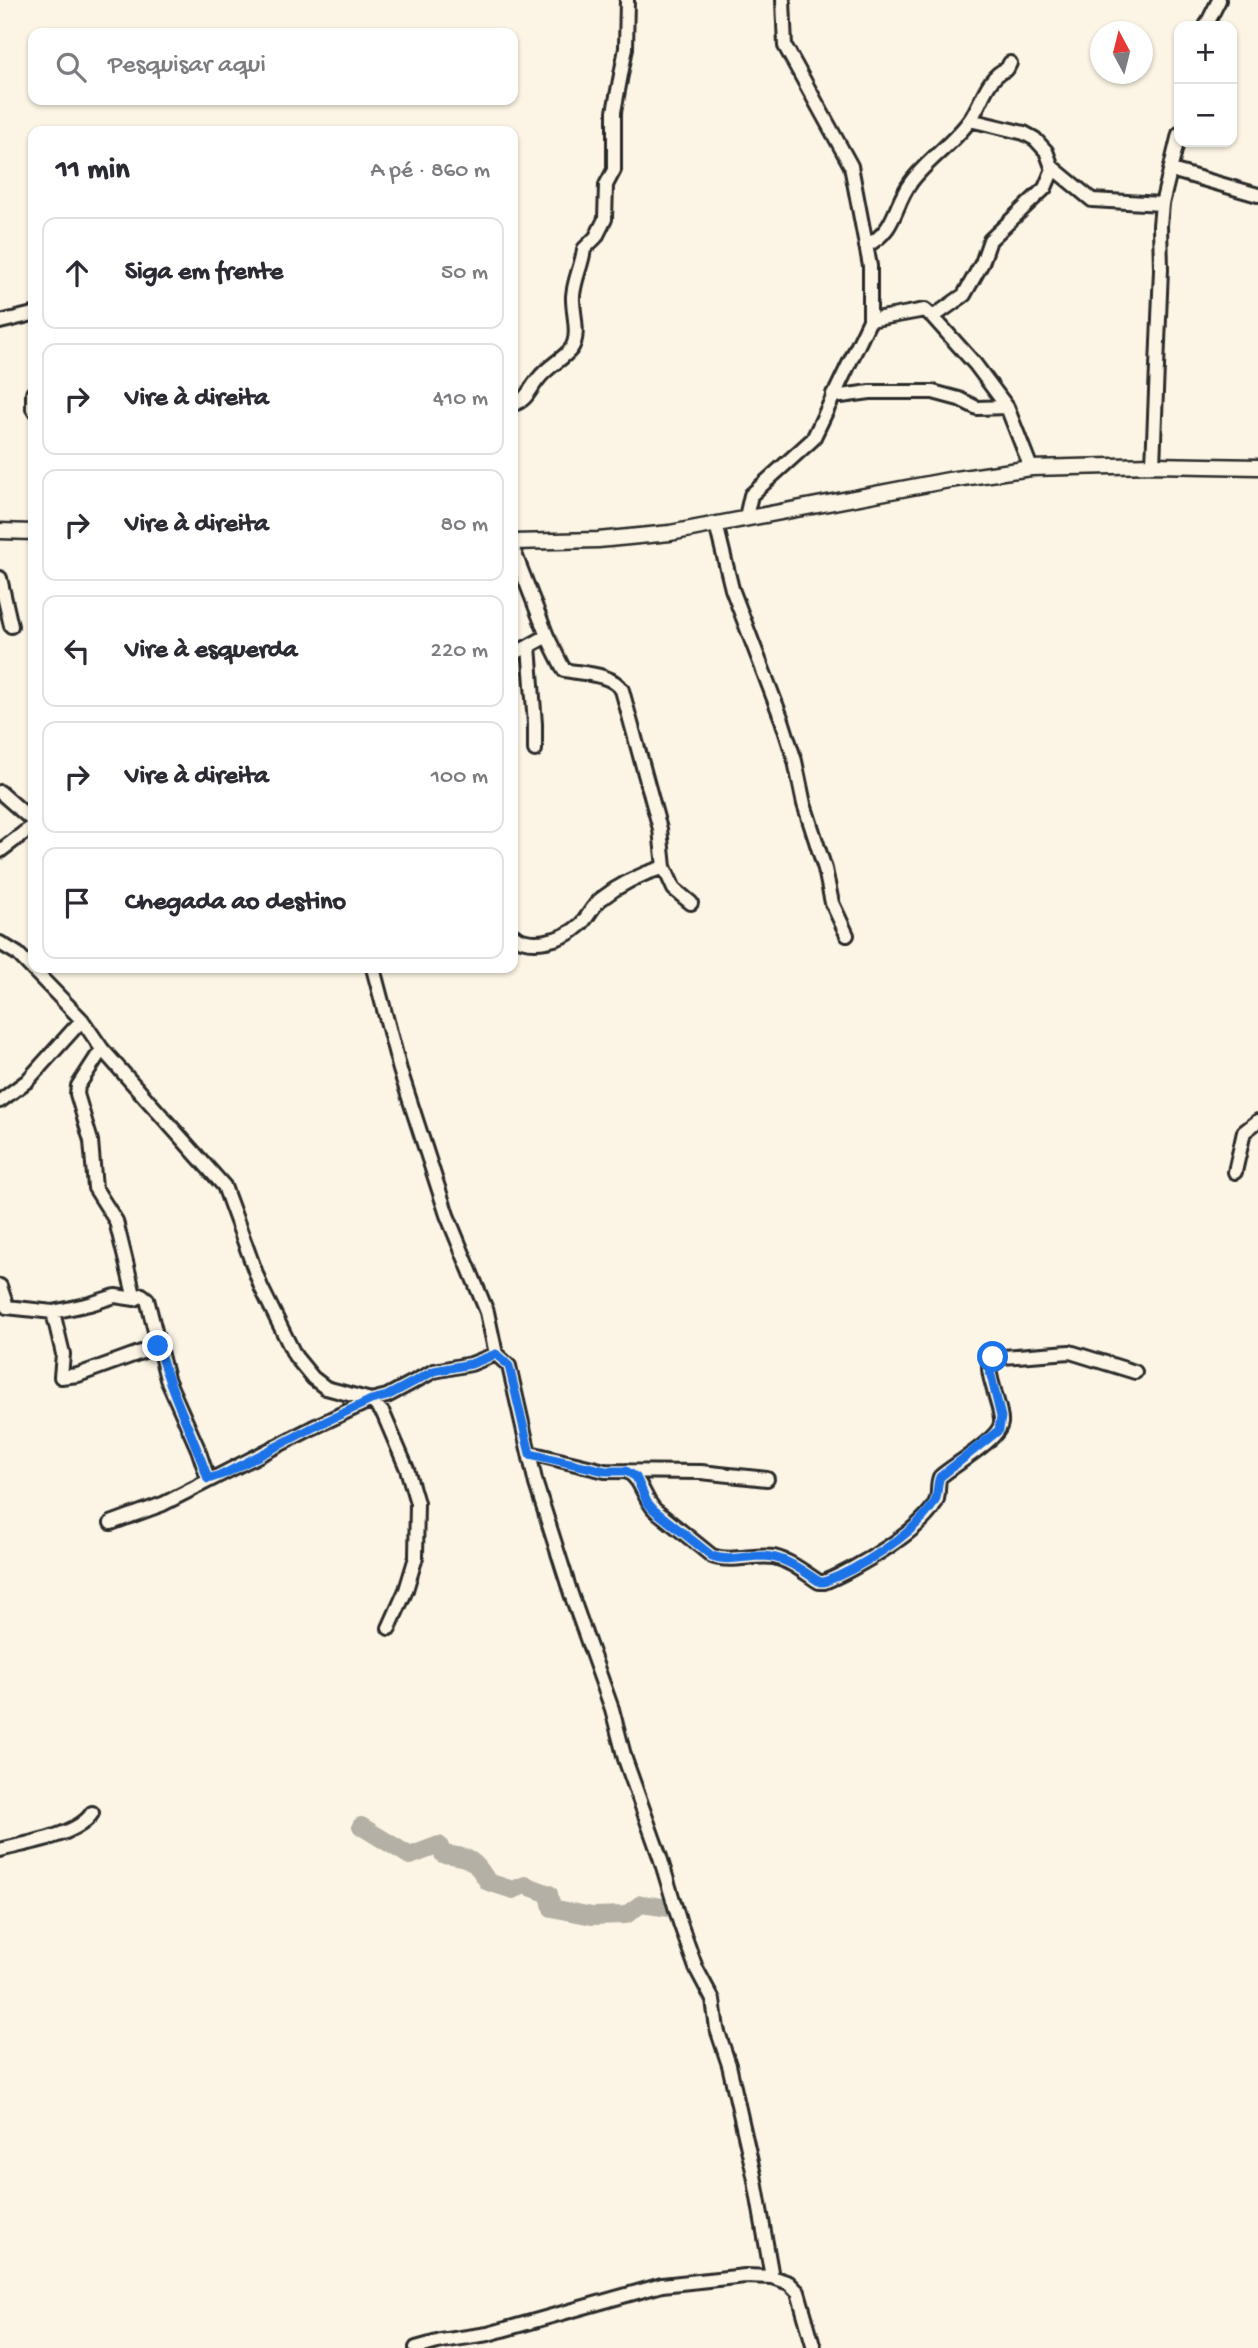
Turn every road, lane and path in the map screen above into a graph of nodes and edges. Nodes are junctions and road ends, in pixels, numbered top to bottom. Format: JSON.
{"nodes":[{"id":1,"x":627,"y":0,"type":"edge"},
{"id":2,"x":783,"y":0,"type":"edge"},
{"id":3,"x":1219,"y":0,"type":"edge"},
{"id":4,"x":1208,"y":21,"type":"edge"},
{"id":5,"x":1010,"y":63,"type":"dead end"},
{"id":6,"x":970,"y":120,"type":"junction"},
{"id":7,"x":1176,"y":147,"type":"edge"},
{"id":8,"x":1053,"y":169,"type":"junction"},
{"id":9,"x":1171,"y":170,"type":"junction"},
{"id":10,"x":1258,"y":195,"type":"edge"},
{"id":11,"x":1162,"y":204,"type":"junction"},
{"id":12,"x":866,"y":246,"type":"junction"},
{"id":13,"x":28,"y":315,"type":"edge"},
{"id":14,"x":933,"y":317,"type":"junction"},
{"id":15,"x":870,"y":320,"type":"junction"},
{"id":16,"x":0,"y":323,"type":"edge"},
{"id":17,"x":833,"y":394,"type":"junction"},
{"id":18,"x":518,"y":401,"type":"edge"},
{"id":19,"x":1007,"y":407,"type":"junction"},
{"id":20,"x":1153,"y":465,"type":"junction"},
{"id":21,"x":1258,"y":467,"type":"edge"},
{"id":22,"x":1031,"y":468,"type":"junction"},
{"id":23,"x":746,"y":517,"type":"junction"},
{"id":24,"x":716,"y":524,"type":"junction"},
{"id":25,"x":0,"y":531,"type":"edge"},
{"id":26,"x":28,"y":532,"type":"edge"},
{"id":27,"x":518,"y":542,"type":"edge"},
{"id":28,"x":518,"y":562,"type":"edge"},
{"id":29,"x":0,"y":578,"type":"edge"},
{"id":30,"x":11,"y":626,"type":"dead end"},
{"id":31,"x":547,"y":636,"type":"junction"},
{"id":32,"x":529,"y":646,"type":"junction"},
{"id":33,"x":518,"y":652,"type":"edge"},
{"id":34,"x":535,"y":750,"type":"dead end"},
{"id":35,"x":0,"y":792,"type":"edge"},
{"id":36,"x":28,"y":819,"type":"edge"},
{"id":37,"x":28,"y":828,"type":"edge"},
{"id":38,"x":0,"y":851,"type":"edge"},
{"id":39,"x":664,"y":867,"type":"junction"},
{"id":40,"x":691,"y":903,"type":"dead end"},
{"id":41,"x":846,"y":935,"type":"dead end"},
{"id":42,"x":518,"y":938,"type":"edge"},
{"id":43,"x":0,"y":943,"type":"edge"},
{"id":44,"x":28,"y":964,"type":"edge"},
{"id":45,"x":36,"y":973,"type":"edge"},
{"id":46,"x":374,"y":973,"type":"edge"},
{"id":47,"x":82,"y":1020,"type":"junction"},
{"id":48,"x":102,"y":1049,"type":"junction"},
{"id":49,"x":0,"y":1101,"type":"edge"},
{"id":50,"x":1258,"y":1121,"type":"edge"},
{"id":51,"x":1236,"y":1172,"type":"dead end"},
{"id":52,"x":0,"y":1286,"type":"edge"},
{"id":53,"x":135,"y":1299,"type":"junction"},
{"id":54,"x":4,"y":1309,"type":"edge"},
{"id":55,"x":53,"y":1312,"type":"junction"},
{"id":56,"x":158,"y":1346,"type":"junction"},
{"id":57,"x":496,"y":1354,"type":"junction"},
{"id":58,"x":1135,"y":1372,"type":"dead end"},
{"id":59,"x":371,"y":1400,"type":"junction"},
{"id":60,"x":530,"y":1454,"type":"junction"},
{"id":61,"x":626,"y":1471,"type":"junction"},
{"id":62,"x":208,"y":1479,"type":"junction"},
{"id":63,"x":767,"y":1479,"type":"dead end"},
{"id":64,"x":111,"y":1523,"type":"dead end"},
{"id":65,"x":388,"y":1628,"type":"dead end"},
{"id":66,"x":92,"y":1813,"type":"dead end"},
{"id":67,"x":0,"y":1850,"type":"edge"},
{"id":68,"x":772,"y":2277,"type":"junction"},
{"id":69,"x":416,"y":2348,"type":"edge"},
{"id":70,"x":814,"y":2348,"type":"edge"}],
"edges":[{"from":1,"to":18,"type":"street"},
{"from":2,"to":12,"type":"street"},
{"from":3,"to":4,"type":"street"},
{"from":5,"to":6,"type":"street"},
{"from":6,"to":8,"type":"street"},
{"from":6,"to":12,"type":"street"},
{"from":7,"to":9,"type":"street"},
{"from":8,"to":11,"type":"street"},
{"from":8,"to":14,"type":"street"},
{"from":9,"to":10,"type":"street"},
{"from":9,"to":11,"type":"street"},
{"from":11,"to":20,"type":"street"},
{"from":12,"to":15,"type":"street"},
{"from":13,"to":16,"type":"street"},
{"from":14,"to":15,"type":"street"},
{"from":14,"to":19,"type":"street"},
{"from":15,"to":17,"type":"street"},
{"from":17,"to":19,"type":"street"},
{"from":17,"to":23,"type":"street"},
{"from":19,"to":22,"type":"street"},
{"from":20,"to":21,"type":"street"},
{"from":20,"to":22,"type":"street"},
{"from":22,"to":23,"type":"street"},
{"from":23,"to":24,"type":"street"},
{"from":24,"to":27,"type":"street"},
{"from":24,"to":41,"type":"street"},
{"from":25,"to":26,"type":"street"},
{"from":28,"to":31,"type":"street"},
{"from":29,"to":30,"type":"street"},
{"from":31,"to":32,"type":"street"},
{"from":31,"to":39,"type":"street"},
{"from":32,"to":33,"type":"street"},
{"from":32,"to":34,"type":"street"},
{"from":35,"to":36,"type":"street"},
{"from":37,"to":38,"type":"street"},
{"from":39,"to":40,"type":"street"},
{"from":39,"to":42,"type":"street"},
{"from":43,"to":44,"type":"street"},
{"from":45,"to":47,"type":"street"},
{"from":46,"to":57,"type":"street"},
{"from":47,"to":48,"type":"street"},
{"from":47,"to":49,"type":"street"},
{"from":48,"to":53,"type":"street"},
{"from":48,"to":59,"type":"street"},
{"from":50,"to":51,"type":"street"},
{"from":52,"to":54,"type":"street"},
{"from":53,"to":55,"type":"street"},
{"from":53,"to":56,"type":"street"},
{"from":54,"to":55,"type":"street"},
{"from":55,"to":56,"type":"street"},
{"from":56,"to":62,"type":"street"},
{"from":57,"to":59,"type":"street"},
{"from":57,"to":60,"type":"street"},
{"from":58,"to":61,"type":"street"},
{"from":59,"to":62,"type":"street"},
{"from":59,"to":65,"type":"street"},
{"from":60,"to":61,"type":"street"},
{"from":60,"to":68,"type":"street"},
{"from":61,"to":63,"type":"street"},
{"from":62,"to":64,"type":"street"},
{"from":66,"to":67,"type":"street"},
{"from":68,"to":69,"type":"street"},
{"from":68,"to":70,"type":"street"}]}
